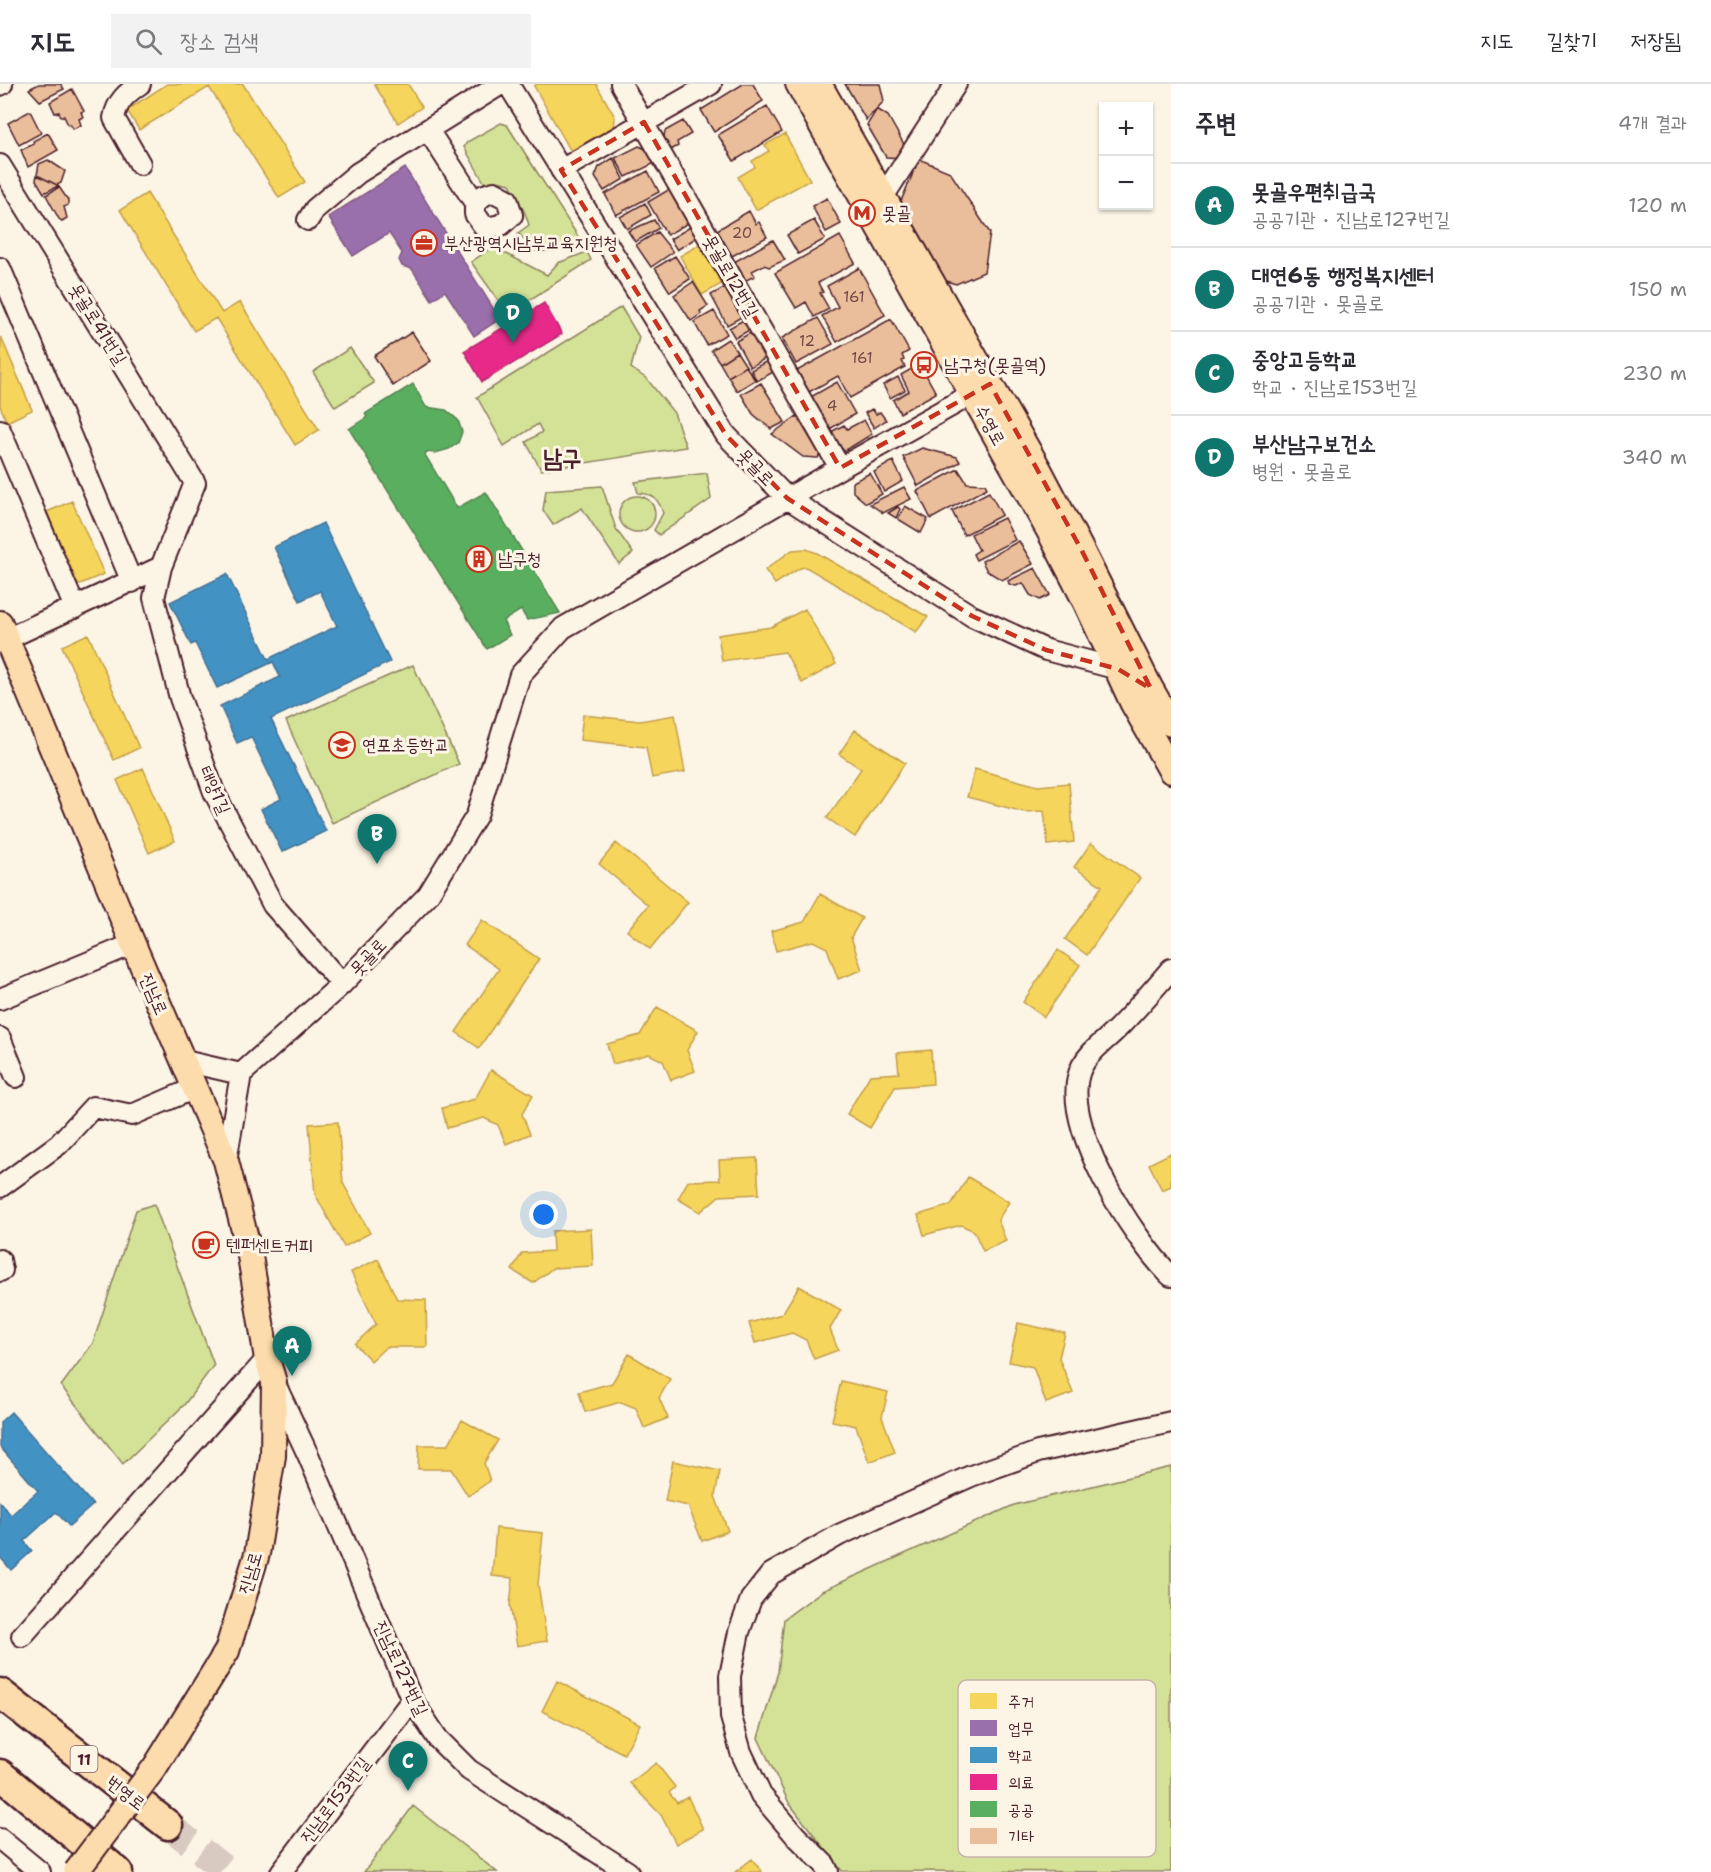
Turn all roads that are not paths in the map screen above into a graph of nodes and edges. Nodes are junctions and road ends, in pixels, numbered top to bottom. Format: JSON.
{"nodes":[{"id":1,"x":140,"y":84,"type":"edge"},
{"id":2,"x":501,"y":84,"type":"edge"},
{"id":3,"x":508,"y":84,"type":"edge"},
{"id":4,"x":621,"y":84,"type":"edge"},
{"id":5,"x":711,"y":84,"type":"edge"},
{"id":6,"x":798,"y":84,"type":"edge"},
{"id":7,"x":819,"y":84,"type":"edge"},
{"id":8,"x":956,"y":84,"type":"edge"},
{"id":9,"x":644,"y":122,"type":"junction"},
{"id":10,"x":428,"y":130,"type":"junction"},
{"id":11,"x":140,"y":164,"type":"dead end"},
{"id":12,"x":0,"y":165,"type":"edge"},
{"id":13,"x":561,"y":170,"type":"junction"},
{"id":14,"x":883,"y":197,"type":"junction"},
{"id":15,"x":475,"y":203,"type":"dead end"},
{"id":16,"x":308,"y":220,"type":"dead end"},
{"id":17,"x":0,"y":268,"type":"edge"},
{"id":18,"x":981,"y":389,"type":"junction"},
{"id":19,"x":0,"y":430,"type":"edge"},
{"id":20,"x":840,"y":468,"type":"junction"},
{"id":21,"x":787,"y":498,"type":"junction"},
{"id":22,"x":161,"y":567,"type":"junction"},
{"id":23,"x":132,"y":582,"type":"junction"},
{"id":24,"x":75,"y":608,"type":"junction"},
{"id":25,"x":2,"y":634,"type":"edge"},
{"id":26,"x":1118,"y":669,"type":"junction"},
{"id":27,"x":1151,"y":689,"type":"junction"},
{"id":28,"x":1171,"y":724,"type":"edge"},
{"id":29,"x":1171,"y":771,"type":"edge"},
{"id":30,"x":133,"y":945,"type":"junction"},
{"id":31,"x":1171,"y":969,"type":"edge"},
{"id":32,"x":342,"y":984,"type":"junction"},
{"id":33,"x":0,"y":999,"type":"edge"},
{"id":34,"x":0,"y":1038,"type":"edge"},
{"id":35,"x":184,"y":1061,"type":"junction"},
{"id":36,"x":241,"y":1074,"type":"junction"},
{"id":37,"x":16,"y":1077,"type":"dead end"},
{"id":38,"x":195,"y":1088,"type":"junction"},
{"id":39,"x":226,"y":1161,"type":"junction"},
{"id":40,"x":0,"y":1187,"type":"edge"},
{"id":41,"x":0,"y":1260,"type":"edge"},
{"id":42,"x":0,"y":1271,"type":"edge"},
{"id":43,"x":1171,"y":1276,"type":"edge"},
{"id":44,"x":267,"y":1359,"type":"junction"},
{"id":45,"x":274,"y":1382,"type":"junction"},
{"id":46,"x":1171,"y":1422,"type":"edge"},
{"id":47,"x":21,"y":1636,"type":"dead end"},
{"id":48,"x":0,"y":1693,"type":"edge"},
{"id":49,"x":412,"y":1700,"type":"junction"},
{"id":50,"x":0,"y":1774,"type":"edge"},
{"id":51,"x":168,"y":1825,"type":"tunnel mouth"},
{"id":52,"x":0,"y":1839,"type":"edge"},
{"id":53,"x":40,"y":1872,"type":"edge"},
{"id":54,"x":76,"y":1872,"type":"edge"},
{"id":55,"x":118,"y":1872,"type":"edge"},
{"id":56,"x":281,"y":1872,"type":"edge"},
{"id":57,"x":628,"y":1872,"type":"edge"},
{"id":58,"x":828,"y":1872,"type":"edge"}],
"edges":[{"from":1,"to":11,"type":"street"},
{"from":2,"to":10,"type":"street"},
{"from":3,"to":13,"type":"street","name":"못골로"},
{"from":4,"to":9,"type":"street","name":"못골로12번길"},
{"from":5,"to":9,"type":"street"},
{"from":6,"to":18,"type":"main road","name":"수영로"},
{"from":7,"to":14,"type":"main road","name":"수영로"},
{"from":8,"to":14,"type":"street"},
{"from":9,"to":13,"type":"street"},
{"from":9,"to":20,"type":"street","name":"못골로12번길"},
{"from":10,"to":15,"type":"street"},
{"from":10,"to":16,"type":"street"},
{"from":12,"to":22,"type":"street","name":"못골로41번길"},
{"from":13,"to":21,"type":"street","name":"못골로"},
{"from":14,"to":18,"type":"main road","name":"수영로"},
{"from":17,"to":23,"type":"street"},
{"from":18,"to":20,"type":"street","name":"못골로"},
{"from":18,"to":26,"type":"main road","name":"수영로"},
{"from":18,"to":27,"type":"main road","name":"수영로"},
{"from":19,"to":24,"type":"street"},
{"from":20,"to":21,"type":"street","name":"못골로"},
{"from":21,"to":26,"type":"street","name":"못골로"},
{"from":21,"to":32,"type":"street","name":"못골로"},
{"from":22,"to":23,"type":"street","name":"진남로"},
{"from":22,"to":32,"type":"street","name":"태양1길"},
{"from":23,"to":24,"type":"street","name":"진남로"},
{"from":24,"to":25,"type":"street","name":"진남로"},
{"from":25,"to":30,"type":"main road","name":"진남로"},
{"from":26,"to":27,"type":"street","name":"못골로"},
{"from":26,"to":29,"type":"main road","name":"수영로"},
{"from":27,"to":28,"type":"main road","name":"수영로"},
{"from":30,"to":33,"type":"street"},
{"from":30,"to":35,"type":"main road","name":"진남로"},
{"from":31,"to":43,"type":"street"},
{"from":32,"to":36,"type":"street","name":"못골로"},
{"from":34,"to":37,"type":"street"},
{"from":35,"to":36,"type":"street"},
{"from":35,"to":38,"type":"main road","name":"진남로"},
{"from":36,"to":39,"type":"street"},
{"from":38,"to":39,"type":"main road","name":"진남로"},
{"from":38,"to":40,"type":"street"},
{"from":39,"to":44,"type":"main road","name":"진남로"},
{"from":41,"to":42,"type":"street"},
{"from":44,"to":45,"type":"main road","name":"진남로"},
{"from":44,"to":47,"type":"street"},
{"from":45,"to":49,"type":"street","name":"진남로127번길"},
{"from":45,"to":54,"type":"main road","name":"진남로","bridge":true},
{"from":46,"to":58,"type":"street"},
{"from":48,"to":51,"type":"highway","name":"번영로","number":"11"},
{"from":49,"to":56,"type":"street","name":"진남로153번길"},
{"from":49,"to":57,"type":"street","name":"진남로127번길"},
{"from":50,"to":55,"type":"highway"},
{"from":52,"to":53,"type":"street"}]}
